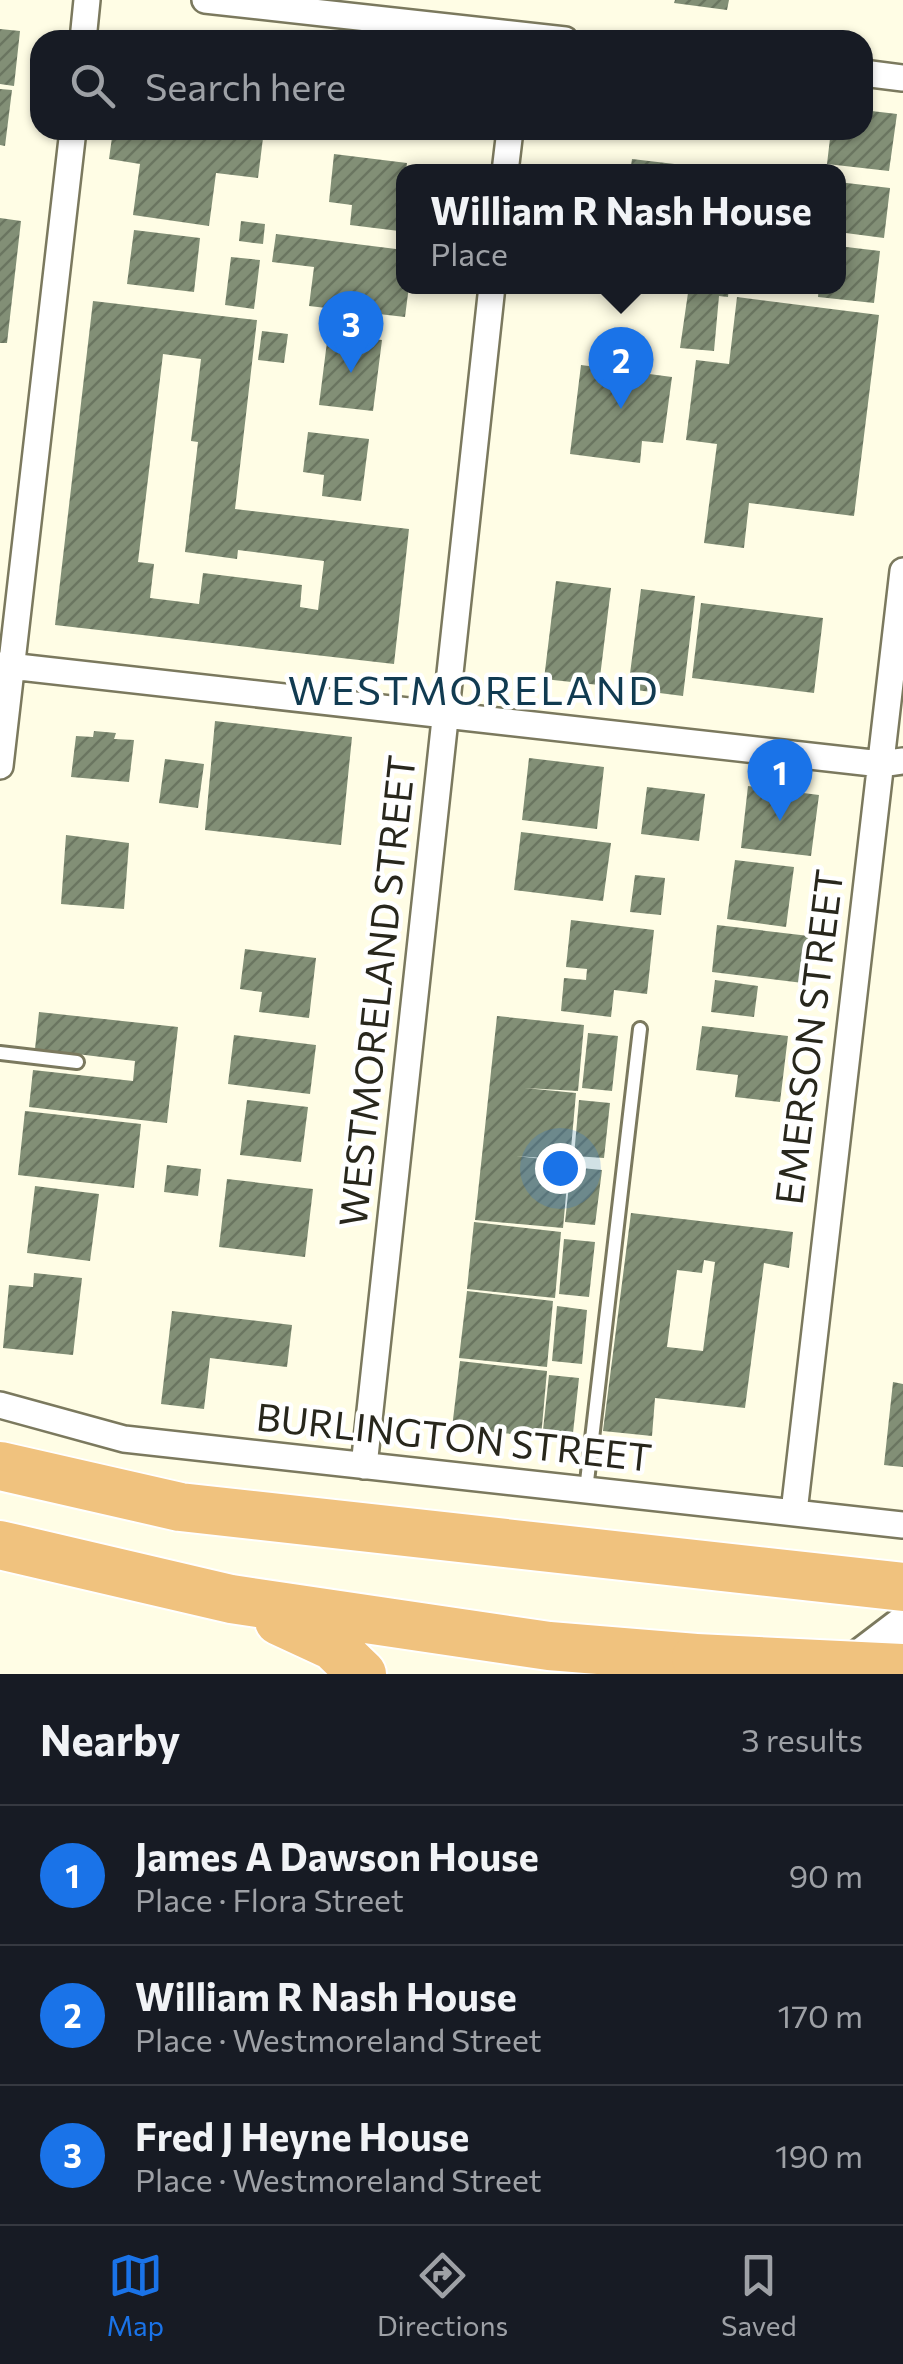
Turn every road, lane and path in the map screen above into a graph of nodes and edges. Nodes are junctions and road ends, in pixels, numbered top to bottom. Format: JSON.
{"nodes":[{"id":1,"x":87,"y":0,"type":"edge"},
{"id":2,"x":205,"y":0,"type":"edge"},
{"id":3,"x":84,"y":30,"type":"edge"},
{"id":4,"x":454,"y":30,"type":"edge"},
{"id":5,"x":873,"y":74,"type":"edge"},
{"id":6,"x":903,"y":78,"type":"edge"},
{"id":7,"x":71,"y":140,"type":"edge"},
{"id":8,"x":491,"y":294,"type":"edge"},
{"id":9,"x":903,"y":571,"type":"edge"},
{"id":10,"x":6,"y":666,"type":"edge"},
{"id":11,"x":445,"y":715,"type":"junction"},
{"id":12,"x":892,"y":762,"type":"edge"},
{"id":13,"x":0,"y":766,"type":"edge"},
{"id":14,"x":640,"y":1030,"type":"dead end"},
{"id":15,"x":0,"y":1053,"type":"edge"},
{"id":16,"x":77,"y":1062,"type":"dead end"},
{"id":17,"x":0,"y":1405,"type":"edge"},
{"id":18,"x":0,"y":1466,"type":"edge"},
{"id":19,"x":364,"y":1466,"type":"junction"},
{"id":20,"x":586,"y":1490,"type":"junction"},
{"id":21,"x":794,"y":1512,"type":"junction"},
{"id":22,"x":903,"y":1525,"type":"edge"},
{"id":23,"x":0,"y":1544,"type":"edge"},
{"id":24,"x":903,"y":1588,"type":"edge"},
{"id":25,"x":231,"y":1599,"type":"junction"},
{"id":26,"x":903,"y":1623,"type":"edge"},
{"id":27,"x":903,"y":1668,"type":"edge"},
{"id":28,"x":362,"y":1674,"type":"edge"},
{"id":29,"x":836,"y":1674,"type":"edge"}],
"edges":[{"from":1,"to":3,"type":"street"},
{"from":2,"to":4,"type":"street"},
{"from":5,"to":6,"type":"street"},
{"from":7,"to":10,"type":"street"},
{"from":8,"to":11,"type":"street","name":"WESTMORELAND STREET"},
{"from":9,"to":12,"type":"street","name":"EMERSON STREET"},
{"from":10,"to":11,"type":"street"},
{"from":10,"to":13,"type":"street"},
{"from":11,"to":12,"type":"street"},
{"from":11,"to":19,"type":"street","name":"WESTMORELAND STREET"},
{"from":12,"to":21,"type":"street","name":"EMERSON STREET"},
{"from":14,"to":20,"type":"lane"},
{"from":15,"to":16,"type":"lane"},
{"from":17,"to":19,"type":"street","name":"BURLINGTON STREET"},
{"from":18,"to":24,"type":"highway"},
{"from":19,"to":20,"type":"street","name":"BURLINGTON STREET"},
{"from":20,"to":21,"type":"street","name":"BURLINGTON STREET"},
{"from":21,"to":22,"type":"street","name":"BURLINGTON STREET"},
{"from":23,"to":25,"type":"highway"},
{"from":25,"to":27,"type":"highway","bridge":true},
{"from":25,"to":28,"type":"highway"},
{"from":26,"to":29,"type":"street"}]}
